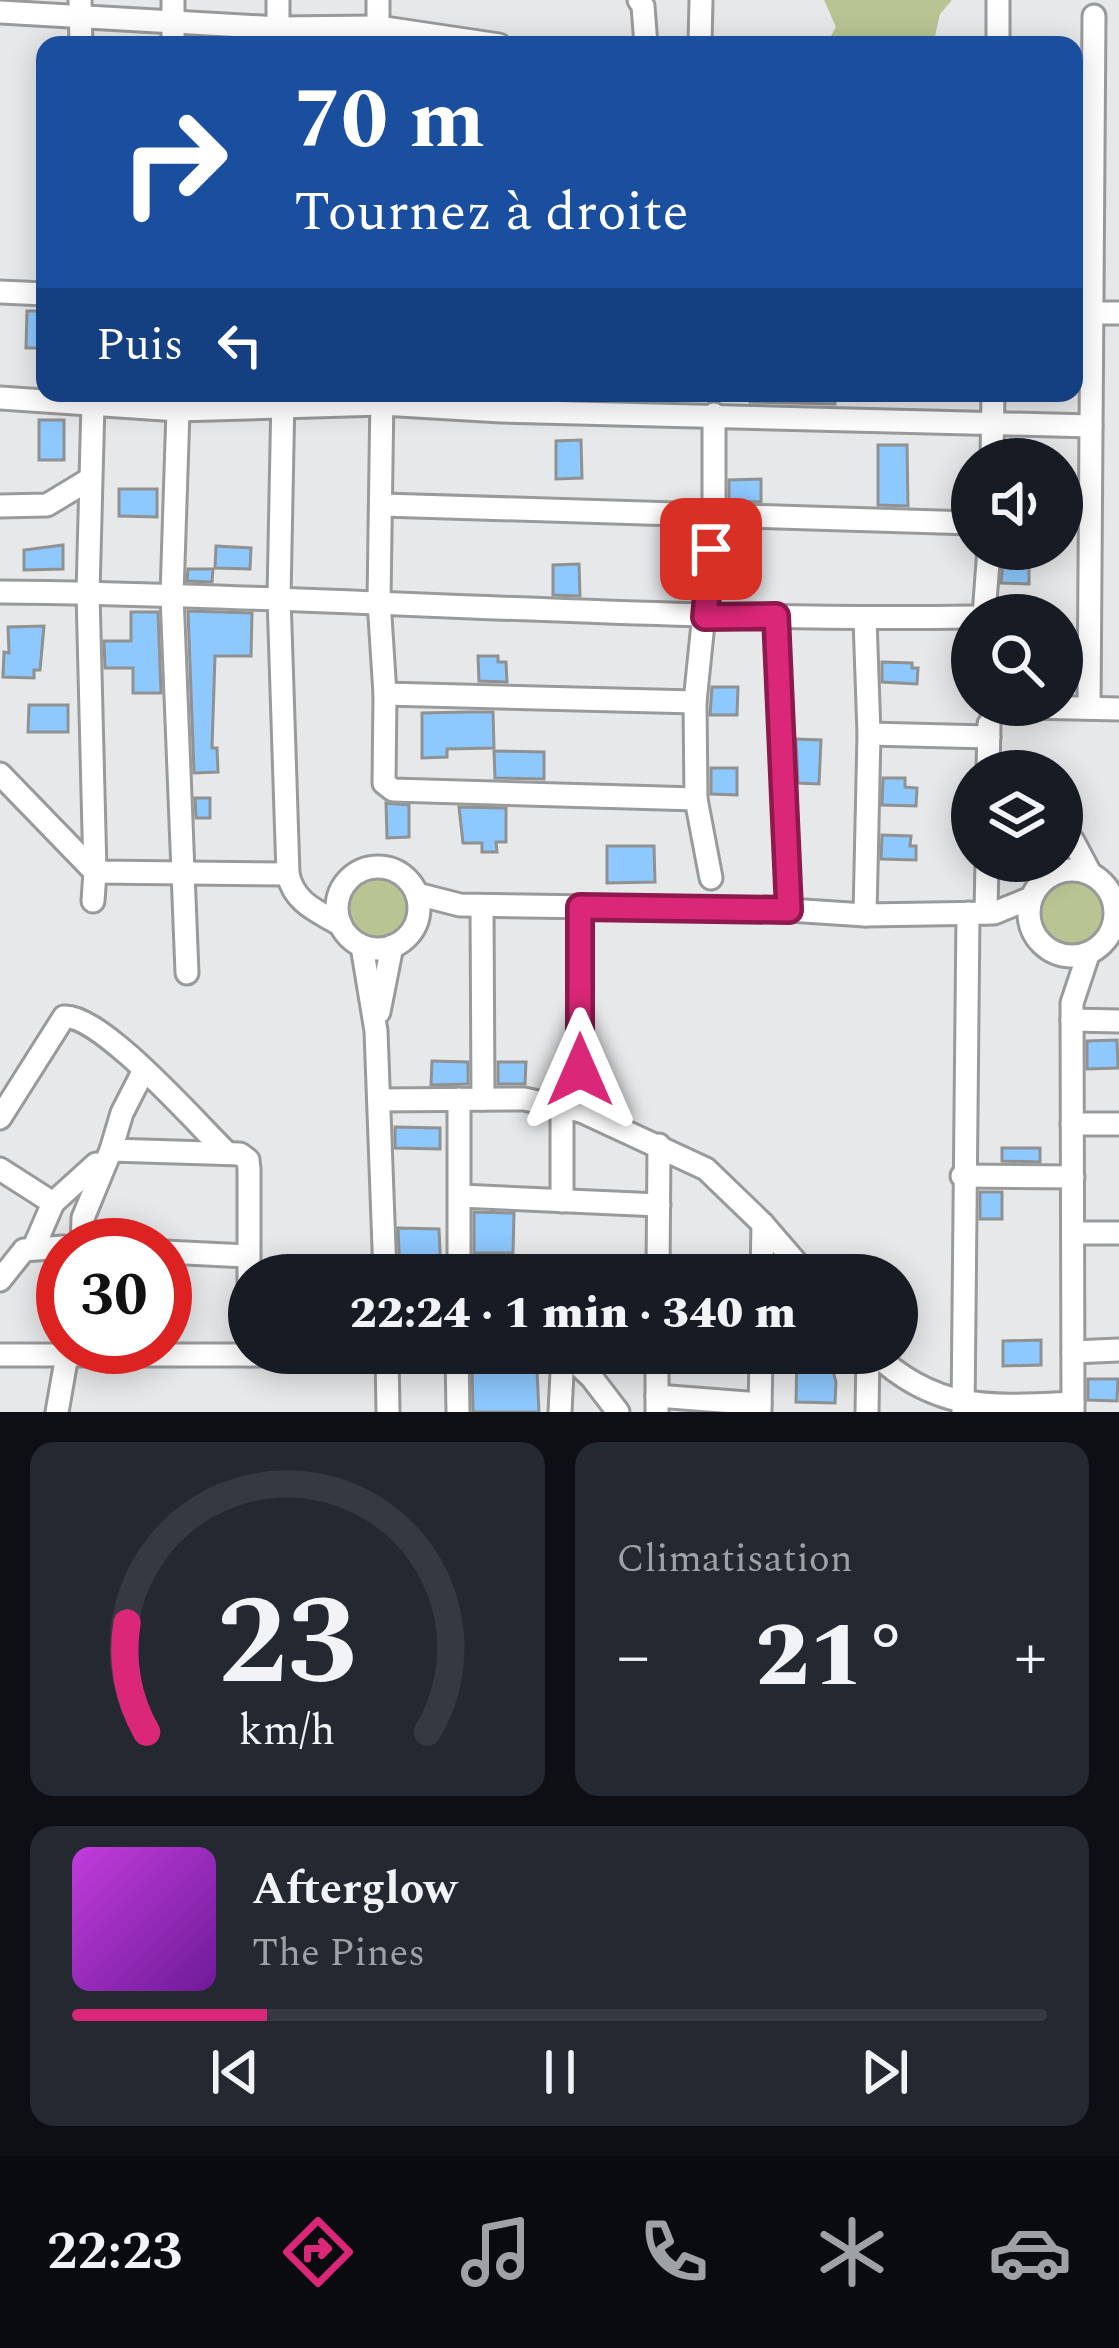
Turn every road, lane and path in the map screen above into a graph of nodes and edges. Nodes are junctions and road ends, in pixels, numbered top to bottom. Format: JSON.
{"nodes":[{"id":1,"x":278,"y":0,"type":"edge"},
{"id":2,"x":378,"y":0,"type":"edge"},
{"id":3,"x":701,"y":0,"type":"edge"},
{"id":4,"x":982,"y":0,"type":"edge"},
{"id":5,"x":998,"y":0,"type":"edge"},
{"id":6,"x":642,"y":2,"type":"edge"},
{"id":7,"x":80,"y":7,"type":"edge"},
{"id":8,"x":173,"y":11,"type":"edge"},
{"id":9,"x":0,"y":12,"type":"edge"},
{"id":10,"x":1094,"y":16,"type":"dead end"},
{"id":11,"x":278,"y":36,"type":"edge"},
{"id":12,"x":378,"y":36,"type":"edge"},
{"id":13,"x":645,"y":36,"type":"edge"},
{"id":14,"x":700,"y":36,"type":"edge"},
{"id":15,"x":998,"y":36,"type":"edge"},
{"id":16,"x":1084,"y":150,"type":"edge"},
{"id":17,"x":0,"y":292,"type":"edge"},
{"id":18,"x":36,"y":293,"type":"edge"},
{"id":19,"x":1083,"y":313,"type":"edge"},
{"id":20,"x":1119,"y":313,"type":"edge"},
{"id":21,"x":0,"y":398,"type":"edge"},
{"id":22,"x":36,"y":400,"type":"edge"},
{"id":23,"x":74,"y":402,"type":"edge"},
{"id":24,"x":263,"y":402,"type":"edge"},
{"id":25,"x":284,"y":402,"type":"edge"},
{"id":26,"x":382,"y":402,"type":"edge"},
{"id":27,"x":502,"y":402,"type":"edge"},
{"id":28,"x":889,"y":402,"type":"edge"},
{"id":29,"x":993,"y":402,"type":"edge"},
{"id":30,"x":93,"y":403,"type":"junction"},
{"id":31,"x":639,"y":403,"type":"edge"},
{"id":32,"x":178,"y":410,"type":"junction"},
{"id":33,"x":714,"y":414,"type":"junction"},
{"id":34,"x":888,"y":419,"type":"junction"},
{"id":35,"x":993,"y":422,"type":"junction"},
{"id":36,"x":1091,"y":426,"type":"junction"},
{"id":37,"x":993,"y":438,"type":"edge"},
{"id":38,"x":90,"y":479,"type":"junction"},
{"id":39,"x":383,"y":505,"type":"junction"},
{"id":40,"x":0,"y":506,"type":"edge"},
{"id":41,"x":714,"y":515,"type":"junction"},
{"id":42,"x":951,"y":522,"type":"edge"},
{"id":43,"x":0,"y":592,"type":"edge"},
{"id":44,"x":88,"y":592,"type":"junction"},
{"id":45,"x":172,"y":595,"type":"junction"},
{"id":46,"x":279,"y":597,"type":"junction"},
{"id":47,"x":379,"y":601,"type":"junction"},
{"id":48,"x":776,"y":616,"type":"junction"},
{"id":49,"x":705,"y":617,"type":"junction"},
{"id":50,"x":951,"y":617,"type":"edge"},
{"id":51,"x":865,"y":619,"type":"junction"},
{"id":52,"x":386,"y":694,"type":"junction"},
{"id":53,"x":695,"y":702,"type":"junction"},
{"id":54,"x":1083,"y":708,"type":"edge"},
{"id":55,"x":1089,"y":708,"type":"junction"},
{"id":56,"x":1119,"y":709,"type":"edge"},
{"id":57,"x":988,"y":726,"type":"edge"},
{"id":58,"x":868,"y":734,"type":"junction"},
{"id":59,"x":988,"y":736,"type":"junction"},
{"id":60,"x":988,"y":750,"type":"edge"},
{"id":61,"x":0,"y":774,"type":"edge"},
{"id":62,"x":696,"y":799,"type":"junction"},
{"id":63,"x":95,"y":872,"type":"junction"},
{"id":64,"x":288,"y":874,"type":"junction"},
{"id":65,"x":185,"y":875,"type":"junction"},
{"id":66,"x":711,"y":878,"type":"dead end"},
{"id":67,"x":985,"y":882,"type":"edge"},
{"id":68,"x":340,"y":892,"type":"junction"},
{"id":69,"x":1114,"y":893,"type":"edge"},
{"id":70,"x":417,"y":894,"type":"junction"},
{"id":71,"x":1031,"y":898,"type":"junction"},
{"id":72,"x":93,"y":901,"type":"dead end"},
{"id":73,"x":300,"y":901,"type":"junction"},
{"id":74,"x":471,"y":905,"type":"junction"},
{"id":75,"x":580,"y":907,"type":"junction"},
{"id":76,"x":789,"y":910,"type":"junction"},
{"id":77,"x":983,"y":913,"type":"junction"},
{"id":78,"x":865,"y":915,"type":"junction"},
{"id":79,"x":341,"y":925,"type":"junction"},
{"id":80,"x":1115,"y":930,"type":"edge"},
{"id":81,"x":412,"y":931,"type":"junction"},
{"id":82,"x":1031,"y":931,"type":"junction"},
{"id":83,"x":362,"y":946,"type":"junction"},
{"id":84,"x":392,"y":946,"type":"junction"},
{"id":85,"x":1054,"y":954,"type":"junction"},
{"id":86,"x":1088,"y":955,"type":"junction"},
{"id":87,"x":187,"y":973,"type":"dead end"},
{"id":88,"x":1072,"y":1011,"type":"junction"},
{"id":89,"x":1119,"y":1021,"type":"edge"},
{"id":90,"x":376,"y":1031,"type":"junction"},
{"id":91,"x":144,"y":1070,"type":"junction"},
{"id":92,"x":459,"y":1099,"type":"junction"},
{"id":93,"x":483,"y":1099,"type":"junction"},
{"id":94,"x":379,"y":1100,"type":"junction"},
{"id":95,"x":572,"y":1108,"type":"junction"},
{"id":96,"x":0,"y":1118,"type":"edge"},
{"id":97,"x":1072,"y":1124,"type":"junction"},
{"id":98,"x":1119,"y":1124,"type":"edge"},
{"id":99,"x":659,"y":1145,"type":"junction"},
{"id":100,"x":108,"y":1152,"type":"junction"},
{"id":101,"x":227,"y":1153,"type":"junction"},
{"id":102,"x":0,"y":1169,"type":"edge"},
{"id":103,"x":962,"y":1176,"type":"junction"},
{"id":104,"x":1072,"y":1177,"type":"junction"},
{"id":105,"x":460,"y":1196,"type":"junction"},
{"id":106,"x":562,"y":1201,"type":"junction"},
{"id":107,"x":52,"y":1204,"type":"junction"},
{"id":108,"x":659,"y":1205,"type":"junction"},
{"id":109,"x":83,"y":1218,"type":"edge"},
{"id":110,"x":763,"y":1224,"type":"junction"},
{"id":111,"x":1072,"y":1233,"type":"junction"},
{"id":112,"x":1119,"y":1233,"type":"edge"},
{"id":113,"x":34,"y":1247,"type":"joint"},
{"id":114,"x":192,"y":1253,"type":"edge"},
{"id":115,"x":248,"y":1254,"type":"edge"},
{"id":116,"x":384,"y":1254,"type":"edge"},
{"id":117,"x":459,"y":1254,"type":"edge"},
{"id":118,"x":658,"y":1254,"type":"edge"},
{"id":119,"x":762,"y":1254,"type":"edge"},
{"id":120,"x":789,"y":1254,"type":"edge"},
{"id":121,"x":228,"y":1255,"type":"edge"},
{"id":122,"x":0,"y":1280,"type":"edge"},
{"id":123,"x":1119,"y":1350,"type":"edge"},
{"id":124,"x":1073,"y":1352,"type":"junction"},
{"id":125,"x":36,"y":1354,"type":"edge"},
{"id":126,"x":192,"y":1354,"type":"edge"},
{"id":127,"x":0,"y":1355,"type":"edge"},
{"id":128,"x":228,"y":1355,"type":"edge"},
{"id":129,"x":70,"y":1374,"type":"edge"},
{"id":130,"x":387,"y":1374,"type":"edge"},
{"id":131,"x":458,"y":1374,"type":"edge"},
{"id":132,"x":563,"y":1374,"type":"edge"},
{"id":133,"x":588,"y":1374,"type":"edge"},
{"id":134,"x":761,"y":1374,"type":"edge"},
{"id":135,"x":870,"y":1374,"type":"edge"},
{"id":136,"x":899,"y":1374,"type":"edge"},
{"id":137,"x":657,"y":1404,"type":"edge"},
{"id":138,"x":1073,"y":1407,"type":"edge"},
{"id":139,"x":760,"y":1408,"type":"edge"},
{"id":140,"x":963,"y":1408,"type":"edge"},
{"id":141,"x":57,"y":1412,"type":"edge"},
{"id":142,"x":388,"y":1412,"type":"edge"},
{"id":143,"x":458,"y":1412,"type":"edge"},
{"id":144,"x":560,"y":1412,"type":"edge"},
{"id":145,"x":618,"y":1412,"type":"edge"},
{"id":146,"x":867,"y":1412,"type":"edge"}],
"edges":[{"from":1,"to":11,"type":"street"},
{"from":2,"to":12,"type":"street"},
{"from":3,"to":14,"type":"street"},
{"from":4,"to":15,"type":"street"},
{"from":5,"to":15,"type":"street"},
{"from":6,"to":13,"type":"street"},
{"from":7,"to":8,"type":"street"},
{"from":7,"to":9,"type":"street"},
{"from":8,"to":11,"type":"street"},
{"from":10,"to":16,"type":"street"},
{"from":11,"to":12,"type":"street"},
{"from":16,"to":19,"type":"street"},
{"from":17,"to":18,"type":"street"},
{"from":19,"to":20,"type":"street"},
{"from":19,"to":36,"type":"street"},
{"from":21,"to":22,"type":"street"},
{"from":23,"to":30,"type":"street"},
{"from":24,"to":32,"type":"street"},
{"from":25,"to":46,"type":"street"},
{"from":26,"to":39,"type":"street"},
{"from":27,"to":31,"type":"street"},
{"from":28,"to":34,"type":"street"},
{"from":29,"to":35,"type":"street"},
{"from":30,"to":32,"type":"street"},
{"from":30,"to":38,"type":"street"},
{"from":31,"to":33,"type":"street"},
{"from":32,"to":45,"type":"street"},
{"from":33,"to":34,"type":"street"},
{"from":33,"to":41,"type":"street"},
{"from":34,"to":35,"type":"street"},
{"from":35,"to":36,"type":"street"},
{"from":35,"to":37,"type":"street"},
{"from":36,"to":55,"type":"street"},
{"from":38,"to":40,"type":"street"},
{"from":38,"to":44,"type":"street"},
{"from":39,"to":41,"type":"street"},
{"from":39,"to":47,"type":"street"},
{"from":41,"to":42,"type":"street"},
{"from":41,"to":49,"type":"street"},
{"from":43,"to":44,"type":"street"},
{"from":44,"to":45,"type":"street"},
{"from":44,"to":63,"type":"street"},
{"from":45,"to":46,"type":"street"},
{"from":45,"to":65,"type":"street"},
{"from":46,"to":47,"type":"street"},
{"from":46,"to":64,"type":"street"},
{"from":47,"to":49,"type":"street"},
{"from":47,"to":52,"type":"street"},
{"from":48,"to":49,"type":"street"},
{"from":48,"to":51,"type":"street"},
{"from":48,"to":76,"type":"street"},
{"from":49,"to":53,"type":"street"},
{"from":50,"to":51,"type":"street"},
{"from":51,"to":58,"type":"street"},
{"from":52,"to":53,"type":"street"},
{"from":52,"to":62,"type":"street"},
{"from":53,"to":62,"type":"street"},
{"from":54,"to":55,"type":"street"},
{"from":55,"to":56,"type":"street"},
{"from":57,"to":59,"type":"street"},
{"from":58,"to":59,"type":"street"},
{"from":58,"to":78,"type":"street"},
{"from":59,"to":60,"type":"street"},
{"from":61,"to":63,"type":"street"},
{"from":62,"to":66,"type":"street"},
{"from":63,"to":65,"type":"street"},
{"from":63,"to":72,"type":"street"},
{"from":64,"to":65,"type":"street"},
{"from":64,"to":73,"type":"street"},
{"from":65,"to":87,"type":"street"},
{"from":67,"to":77,"type":"street"},
{"from":68,"to":70,"type":"street"},
{"from":68,"to":73,"type":"street"},
{"from":68,"to":79,"type":"street"},
{"from":69,"to":71,"type":"street"},
{"from":69,"to":80,"type":"street"},
{"from":70,"to":74,"type":"street"},
{"from":70,"to":81,"type":"street"},
{"from":71,"to":77,"type":"street"},
{"from":71,"to":82,"type":"street"},
{"from":73,"to":79,"type":"street"},
{"from":74,"to":75,"type":"street"},
{"from":74,"to":81,"type":"street"},
{"from":74,"to":93,"type":"street"},
{"from":75,"to":76,"type":"street"},
{"from":75,"to":95,"type":"street"},
{"from":76,"to":78,"type":"street"},
{"from":77,"to":78,"type":"street"},
{"from":77,"to":82,"type":"street"},
{"from":77,"to":103,"type":"street"},
{"from":79,"to":83,"type":"street"},
{"from":80,"to":86,"type":"street"},
{"from":81,"to":84,"type":"street"},
{"from":82,"to":85,"type":"street"},
{"from":83,"to":84,"type":"street"},
{"from":83,"to":90,"type":"street"},
{"from":84,"to":90,"type":"street"},
{"from":85,"to":86,"type":"street"},
{"from":85,"to":88,"type":"street"},
{"from":86,"to":88,"type":"street"},
{"from":88,"to":89,"type":"street"},
{"from":88,"to":97,"type":"street"},
{"from":90,"to":94,"type":"street"},
{"from":91,"to":96,"type":"street"},
{"from":91,"to":100,"type":"street"},
{"from":91,"to":101,"type":"street"},
{"from":92,"to":93,"type":"street"},
{"from":92,"to":94,"type":"street"},
{"from":92,"to":105,"type":"street"},
{"from":93,"to":95,"type":"street"},
{"from":94,"to":116,"type":"street"},
{"from":95,"to":99,"type":"street"},
{"from":95,"to":106,"type":"street"},
{"from":97,"to":98,"type":"street"},
{"from":97,"to":104,"type":"street"},
{"from":99,"to":108,"type":"street"},
{"from":99,"to":110,"type":"street"},
{"from":100,"to":101,"type":"street"},
{"from":100,"to":107,"type":"street"},
{"from":100,"to":109,"type":"street"},
{"from":101,"to":115,"type":"street"},
{"from":102,"to":107,"type":"street"},
{"from":103,"to":104,"type":"street"},
{"from":103,"to":140,"type":"street"},
{"from":104,"to":111,"type":"street"},
{"from":105,"to":106,"type":"street"},
{"from":105,"to":117,"type":"street"},
{"from":106,"to":108,"type":"street"},
{"from":107,"to":113,"type":"street"},
{"from":108,"to":118,"type":"street"},
{"from":110,"to":119,"type":"street"},
{"from":110,"to":120,"type":"street"},
{"from":111,"to":112,"type":"street"},
{"from":111,"to":124,"type":"street"},
{"from":113,"to":122,"type":"street"},
{"from":114,"to":121,"type":"street"},
{"from":123,"to":124,"type":"street"},
{"from":124,"to":138,"type":"street"},
{"from":125,"to":127,"type":"street"},
{"from":126,"to":128,"type":"street"},
{"from":129,"to":141,"type":"street"},
{"from":130,"to":142,"type":"street"},
{"from":131,"to":143,"type":"street"},
{"from":132,"to":144,"type":"street"},
{"from":133,"to":145,"type":"street"},
{"from":134,"to":139,"type":"street"},
{"from":135,"to":146,"type":"street"},
{"from":136,"to":140,"type":"street"},
{"from":137,"to":139,"type":"street"},
{"from":138,"to":140,"type":"street"}]}
